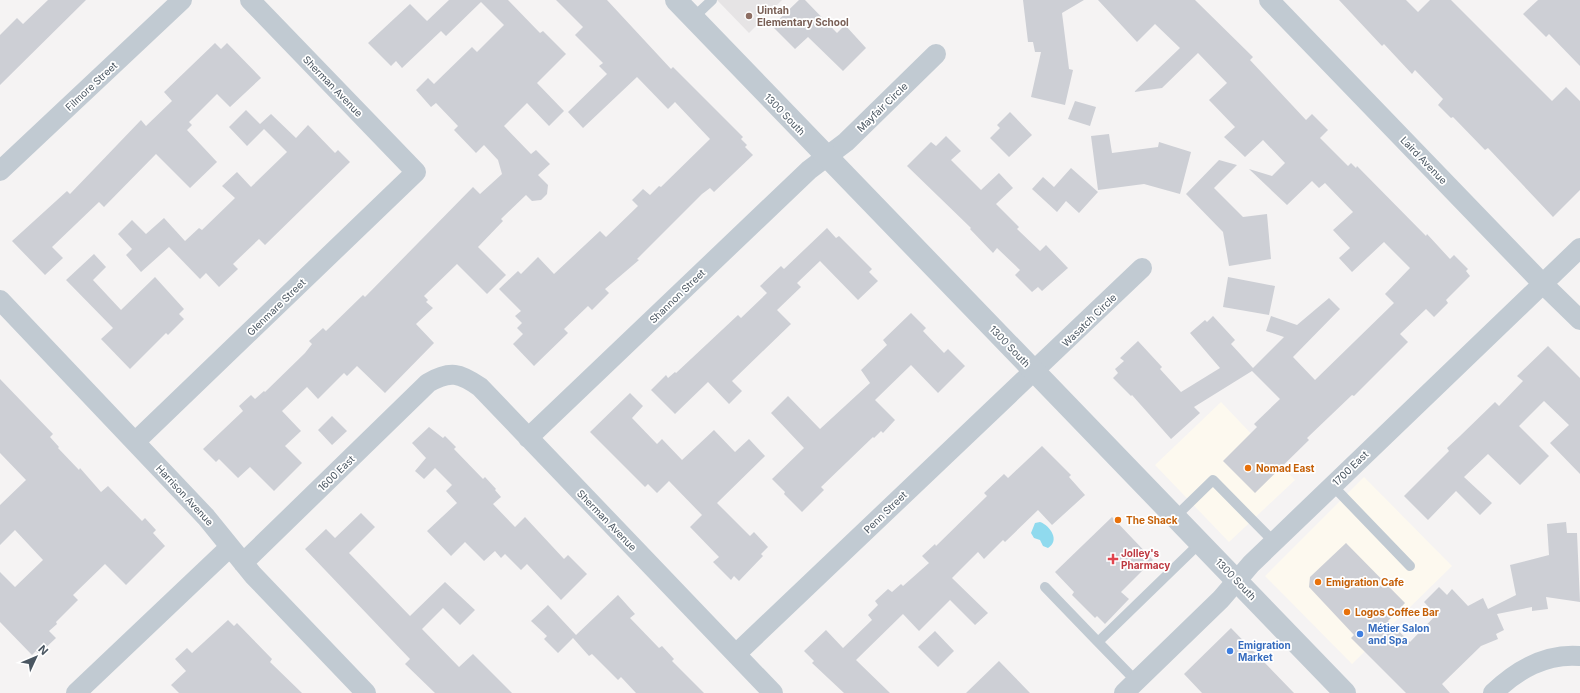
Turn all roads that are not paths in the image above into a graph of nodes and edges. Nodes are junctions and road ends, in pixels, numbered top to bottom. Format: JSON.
{"nodes":[{"id":1,"x":182,"y":0,"type":"edge"},
{"id":2,"x":250,"y":0,"type":"edge"},
{"id":3,"x":676,"y":0,"type":"edge"},
{"id":4,"x":712,"y":0,"type":"edge"},
{"id":5,"x":1269,"y":0,"type":"edge"},
{"id":6,"x":693,"y":18,"type":"junction"},
{"id":7,"x":936,"y":54,"type":"dead end"},
{"id":8,"x":826,"y":156,"type":"junction"},
{"id":9,"x":0,"y":172,"type":"edge"},
{"id":10,"x":416,"y":172,"type":"joint"},
{"id":11,"x":1580,"y":248,"type":"edge"},
{"id":12,"x":1142,"y":268,"type":"dead end"},
{"id":13,"x":1542,"y":284,"type":"junction"},
{"id":14,"x":0,"y":300,"type":"edge"},
{"id":15,"x":1580,"y":320,"type":"edge"},
{"id":16,"x":1034,"y":371,"type":"junction"},
{"id":17,"x":428,"y":383,"type":"joint"},
{"id":18,"x":528,"y":438,"type":"junction"},
{"id":19,"x":136,"y":442,"type":"junction"},
{"id":20,"x":1332,"y":485,"type":"junction"},
{"id":21,"x":1175,"y":517,"type":"junction"},
{"id":22,"x":1274,"y":542,"type":"junction"},
{"id":23,"x":1200,"y":543,"type":"junction"},
{"id":24,"x":230,"y":547,"type":"junction"},
{"id":25,"x":243,"y":563,"type":"junction"},
{"id":26,"x":1410,"y":566,"type":"dead end"},
{"id":27,"x":1237,"y":581,"type":"junction"},
{"id":28,"x":1045,"y":587,"type":"dead end"},
{"id":29,"x":1098,"y":642,"type":"junction"},
{"id":30,"x":736,"y":654,"type":"junction"},
{"id":31,"x":1580,"y":656,"type":"edge"},
{"id":32,"x":1130,"y":687,"type":"edge"},
{"id":33,"x":76,"y":693,"type":"edge"},
{"id":34,"x":366,"y":693,"type":"edge"},
{"id":35,"x":773,"y":693,"type":"edge"},
{"id":36,"x":1345,"y":693,"type":"edge"},
{"id":37,"x":1493,"y":693,"type":"edge"}],
"edges":[{"from":1,"to":9,"type":"street","name":"Filmore Street"},
{"from":2,"to":10,"type":"street","name":"Sherman Avenue"},
{"from":3,"to":6,"type":"street","name":"1300 South"},
{"from":4,"to":6,"type":"lane"},
{"from":5,"to":13,"type":"street","name":"Laird Avenue"},
{"from":6,"to":8,"type":"street","name":"1300 South"},
{"from":7,"to":8,"type":"street","name":"Mayfair Circle"},
{"from":8,"to":16,"type":"street","name":"1300 South"},
{"from":8,"to":18,"type":"street","name":"Shannon Street"},
{"from":10,"to":19,"type":"street","name":"Glenmare Street"},
{"from":11,"to":13,"type":"street","name":"1700 East"},
{"from":12,"to":16,"type":"street","name":"Wasatch Circle"},
{"from":13,"to":15,"type":"street","name":"Laird Avenue"},
{"from":13,"to":20,"type":"street","name":"1700 East"},
{"from":14,"to":19,"type":"street","name":"Harrison Avenue"},
{"from":16,"to":21,"type":"street","name":"1300 South"},
{"from":16,"to":30,"type":"street","name":"Penn Street"},
{"from":17,"to":18,"type":"street","name":"Sherman Avenue"},
{"from":17,"to":25,"type":"street","name":"1600 East"},
{"from":18,"to":30,"type":"street","name":"Sherman Avenue"},
{"from":19,"to":24,"type":"street","name":"Harrison Avenue"},
{"from":20,"to":22,"type":"street","name":"1700 East"},
{"from":20,"to":26,"type":"lane"},
{"from":21,"to":22,"type":"lane"},
{"from":21,"to":23,"type":"street","name":"1300 South"},
{"from":22,"to":27,"type":"street","name":"1700 East"},
{"from":23,"to":27,"type":"street","name":"1300 South"},
{"from":23,"to":29,"type":"lane"},
{"from":24,"to":25,"type":"street","name":"Harrison Avenue"},
{"from":24,"to":33,"type":"street"},
{"from":25,"to":34,"type":"street","name":"Harrison Avenue"},
{"from":27,"to":32,"type":"street","name":"1700 East"},
{"from":27,"to":36,"type":"street","name":"1300 South"},
{"from":28,"to":29,"type":"lane"},
{"from":29,"to":32,"type":"lane"},
{"from":30,"to":35,"type":"street","name":"Sherman Avenue"},
{"from":31,"to":37,"type":"street"}]}
